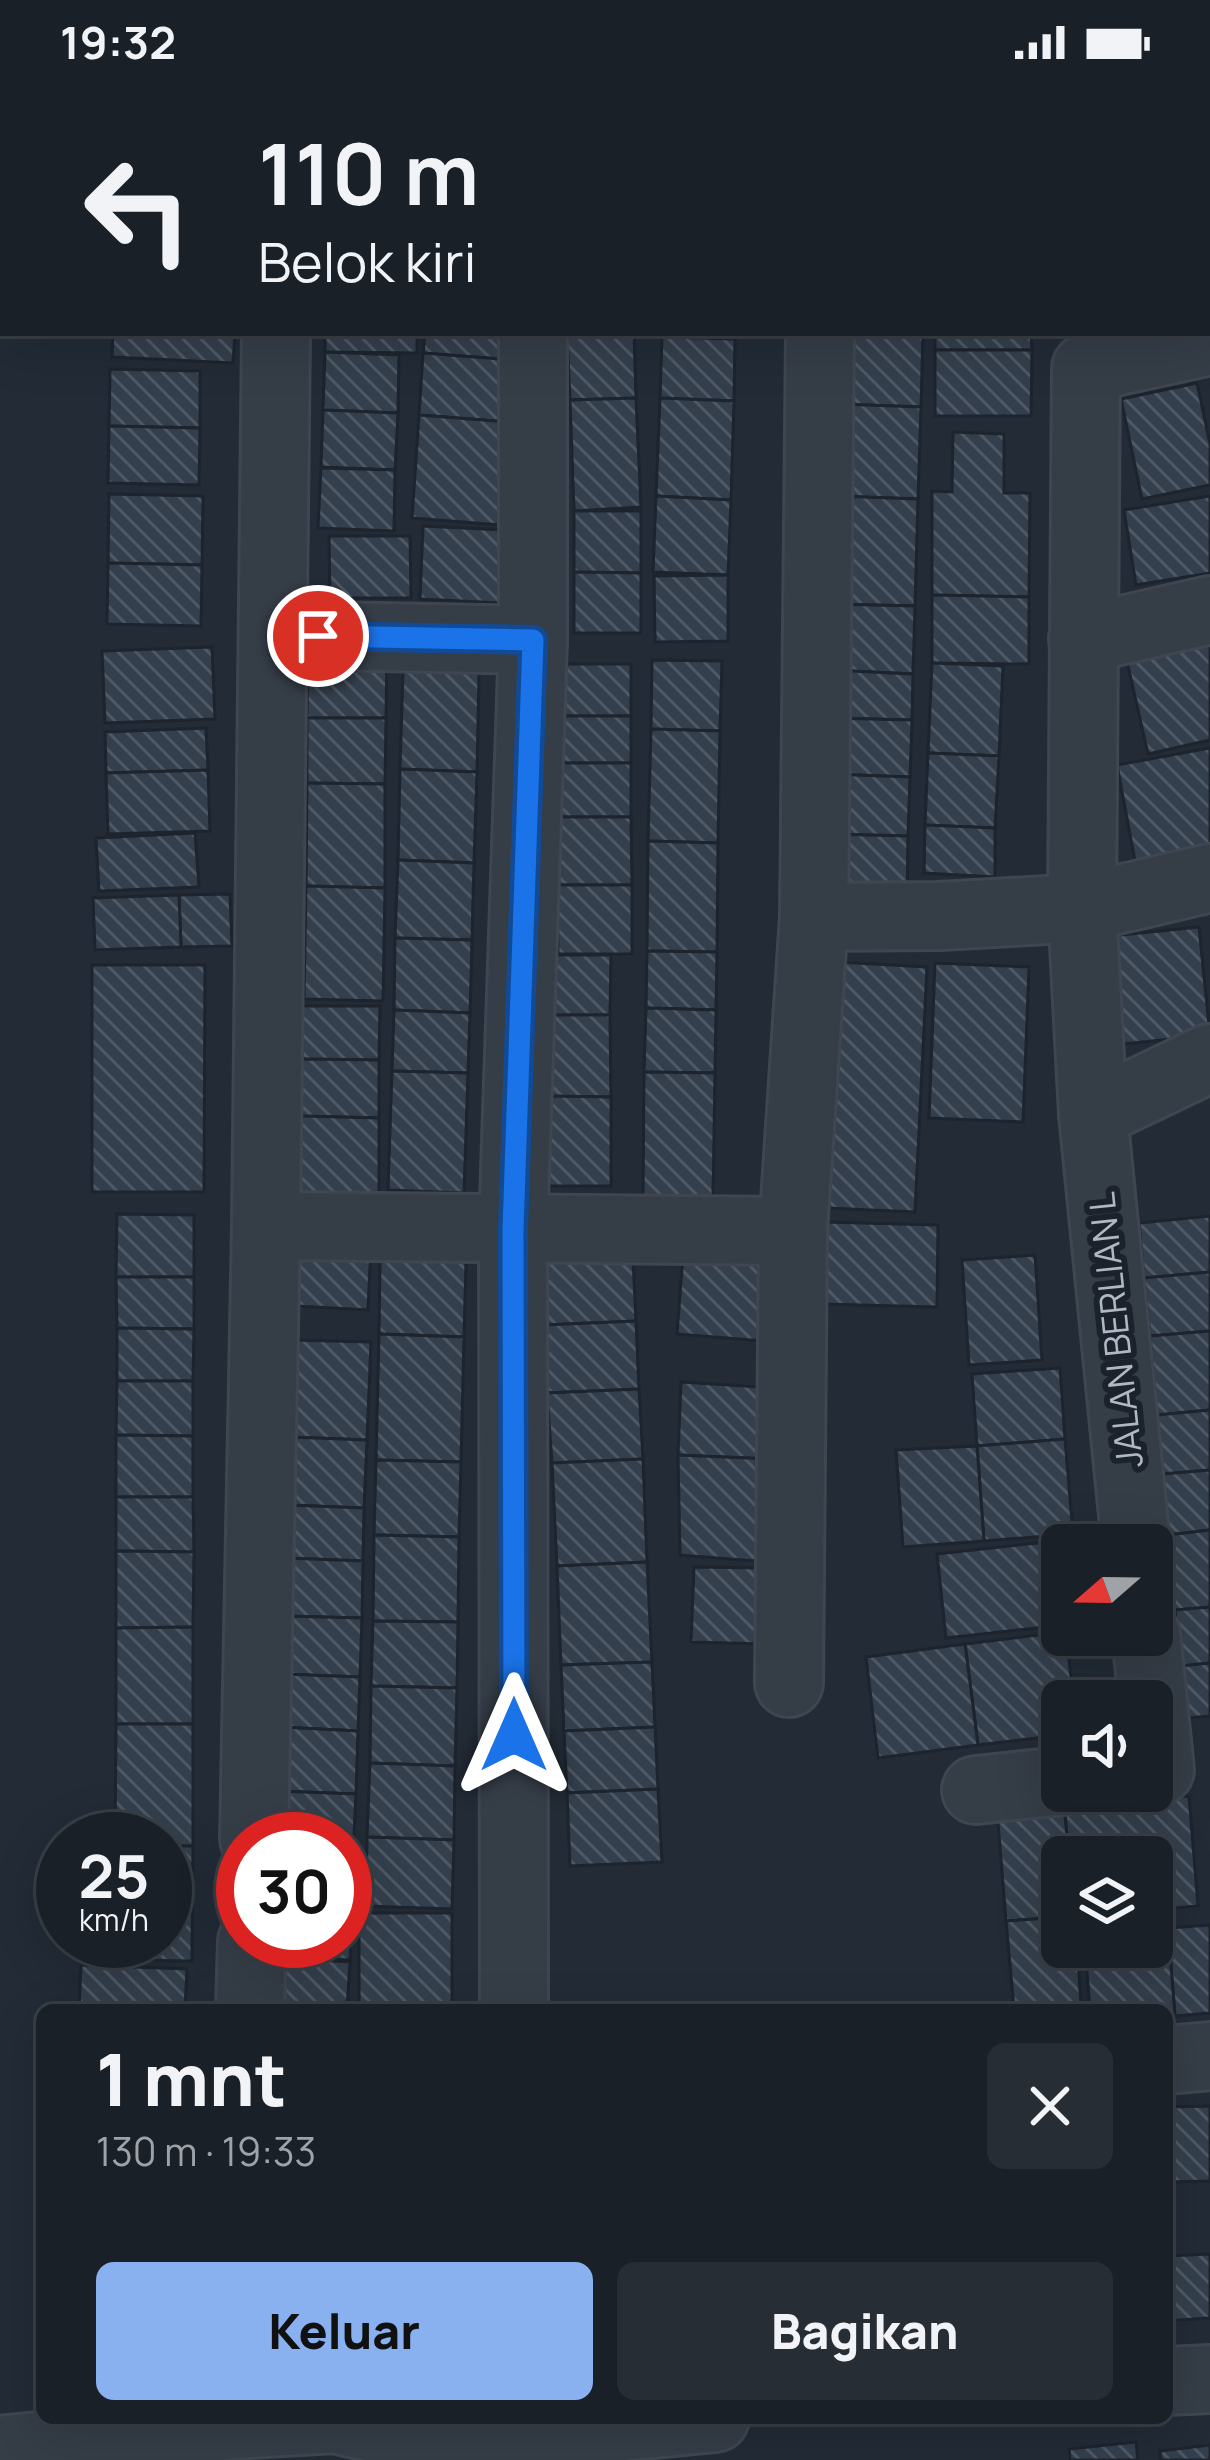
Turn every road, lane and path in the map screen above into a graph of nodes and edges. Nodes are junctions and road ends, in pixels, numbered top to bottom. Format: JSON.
{"nodes":[{"id":1,"x":277,"y":336,"type":"edge"},
{"id":2,"x":533,"y":336,"type":"edge"},
{"id":3,"x":820,"y":336,"type":"edge"},
{"id":4,"x":1210,"y":341,"type":"edge"},
{"id":5,"x":1085,"y":351,"type":"edge"},
{"id":6,"x":1210,"y":610,"type":"edge"},
{"id":7,"x":275,"y":635,"type":"junction"},
{"id":8,"x":1083,"y":639,"type":"junction"},
{"id":9,"x":533,"y":640,"type":"junction"},
{"id":10,"x":1210,"y":878,"type":"edge"},
{"id":11,"x":1082,"y":908,"type":"junction"},
{"id":12,"x":814,"y":917,"type":"junction"},
{"id":13,"x":1210,"y":1058,"type":"edge"},
{"id":14,"x":1093,"y":1114,"type":"junction"},
{"id":15,"x":266,"y":1226,"type":"junction"},
{"id":16,"x":513,"y":1230,"type":"junction"},
{"id":17,"x":794,"y":1231,"type":"junction"},
{"id":18,"x":1134,"y":1524,"type":"edge"},
{"id":19,"x":1150,"y":1656,"type":"edge"},
{"id":20,"x":789,"y":1683,"type":"dead end"},
{"id":21,"x":1174,"y":1768,"type":"edge"},
{"id":22,"x":1041,"y":1783,"type":"edge"},
{"id":23,"x":976,"y":1790,"type":"dead end"},
{"id":24,"x":255,"y":1812,"type":"edge"},
{"id":25,"x":251,"y":1968,"type":"edge"},
{"id":26,"x":250,"y":2004,"type":"edge"},
{"id":27,"x":514,"y":2004,"type":"edge"},
{"id":28,"x":1210,"y":2056,"type":"edge"},
{"id":29,"x":1173,"y":2059,"type":"edge"},
{"id":30,"x":1210,"y":2379,"type":"edge"},
{"id":31,"x":1173,"y":2381,"type":"edge"},
{"id":32,"x":260,"y":2424,"type":"edge"},
{"id":33,"x":348,"y":2424,"type":"edge"},
{"id":34,"x":668,"y":2424,"type":"edge"},
{"id":35,"x":40,"y":2436,"type":"edge"},
{"id":36,"x":446,"y":2452,"type":"edge"}],
"edges":[{"from":1,"to":7,"type":"street"},
{"from":2,"to":9,"type":"street"},
{"from":3,"to":12,"type":"street"},
{"from":4,"to":5,"type":"street"},
{"from":5,"to":8,"type":"street","name":"JALAN BERLIAN L"},
{"from":6,"to":8,"type":"street"},
{"from":7,"to":9,"type":"street"},
{"from":7,"to":15,"type":"street"},
{"from":8,"to":11,"type":"street","name":"JALAN BERLIAN L"},
{"from":9,"to":16,"type":"street"},
{"from":10,"to":11,"type":"street"},
{"from":11,"to":12,"type":"street"},
{"from":11,"to":14,"type":"street","name":"JALAN BERLIAN L"},
{"from":12,"to":17,"type":"street"},
{"from":13,"to":14,"type":"street"},
{"from":14,"to":18,"type":"street","name":"JALAN BERLIAN L"},
{"from":15,"to":16,"type":"street"},
{"from":15,"to":24,"type":"street"},
{"from":16,"to":17,"type":"street"},
{"from":16,"to":27,"type":"street"},
{"from":17,"to":20,"type":"street"},
{"from":19,"to":21,"type":"street"},
{"from":22,"to":23,"type":"street"},
{"from":25,"to":26,"type":"street"},
{"from":28,"to":29,"type":"street"},
{"from":30,"to":31,"type":"street"},
{"from":32,"to":35,"type":"street"},
{"from":33,"to":36,"type":"street"},
{"from":34,"to":36,"type":"street"}]}
